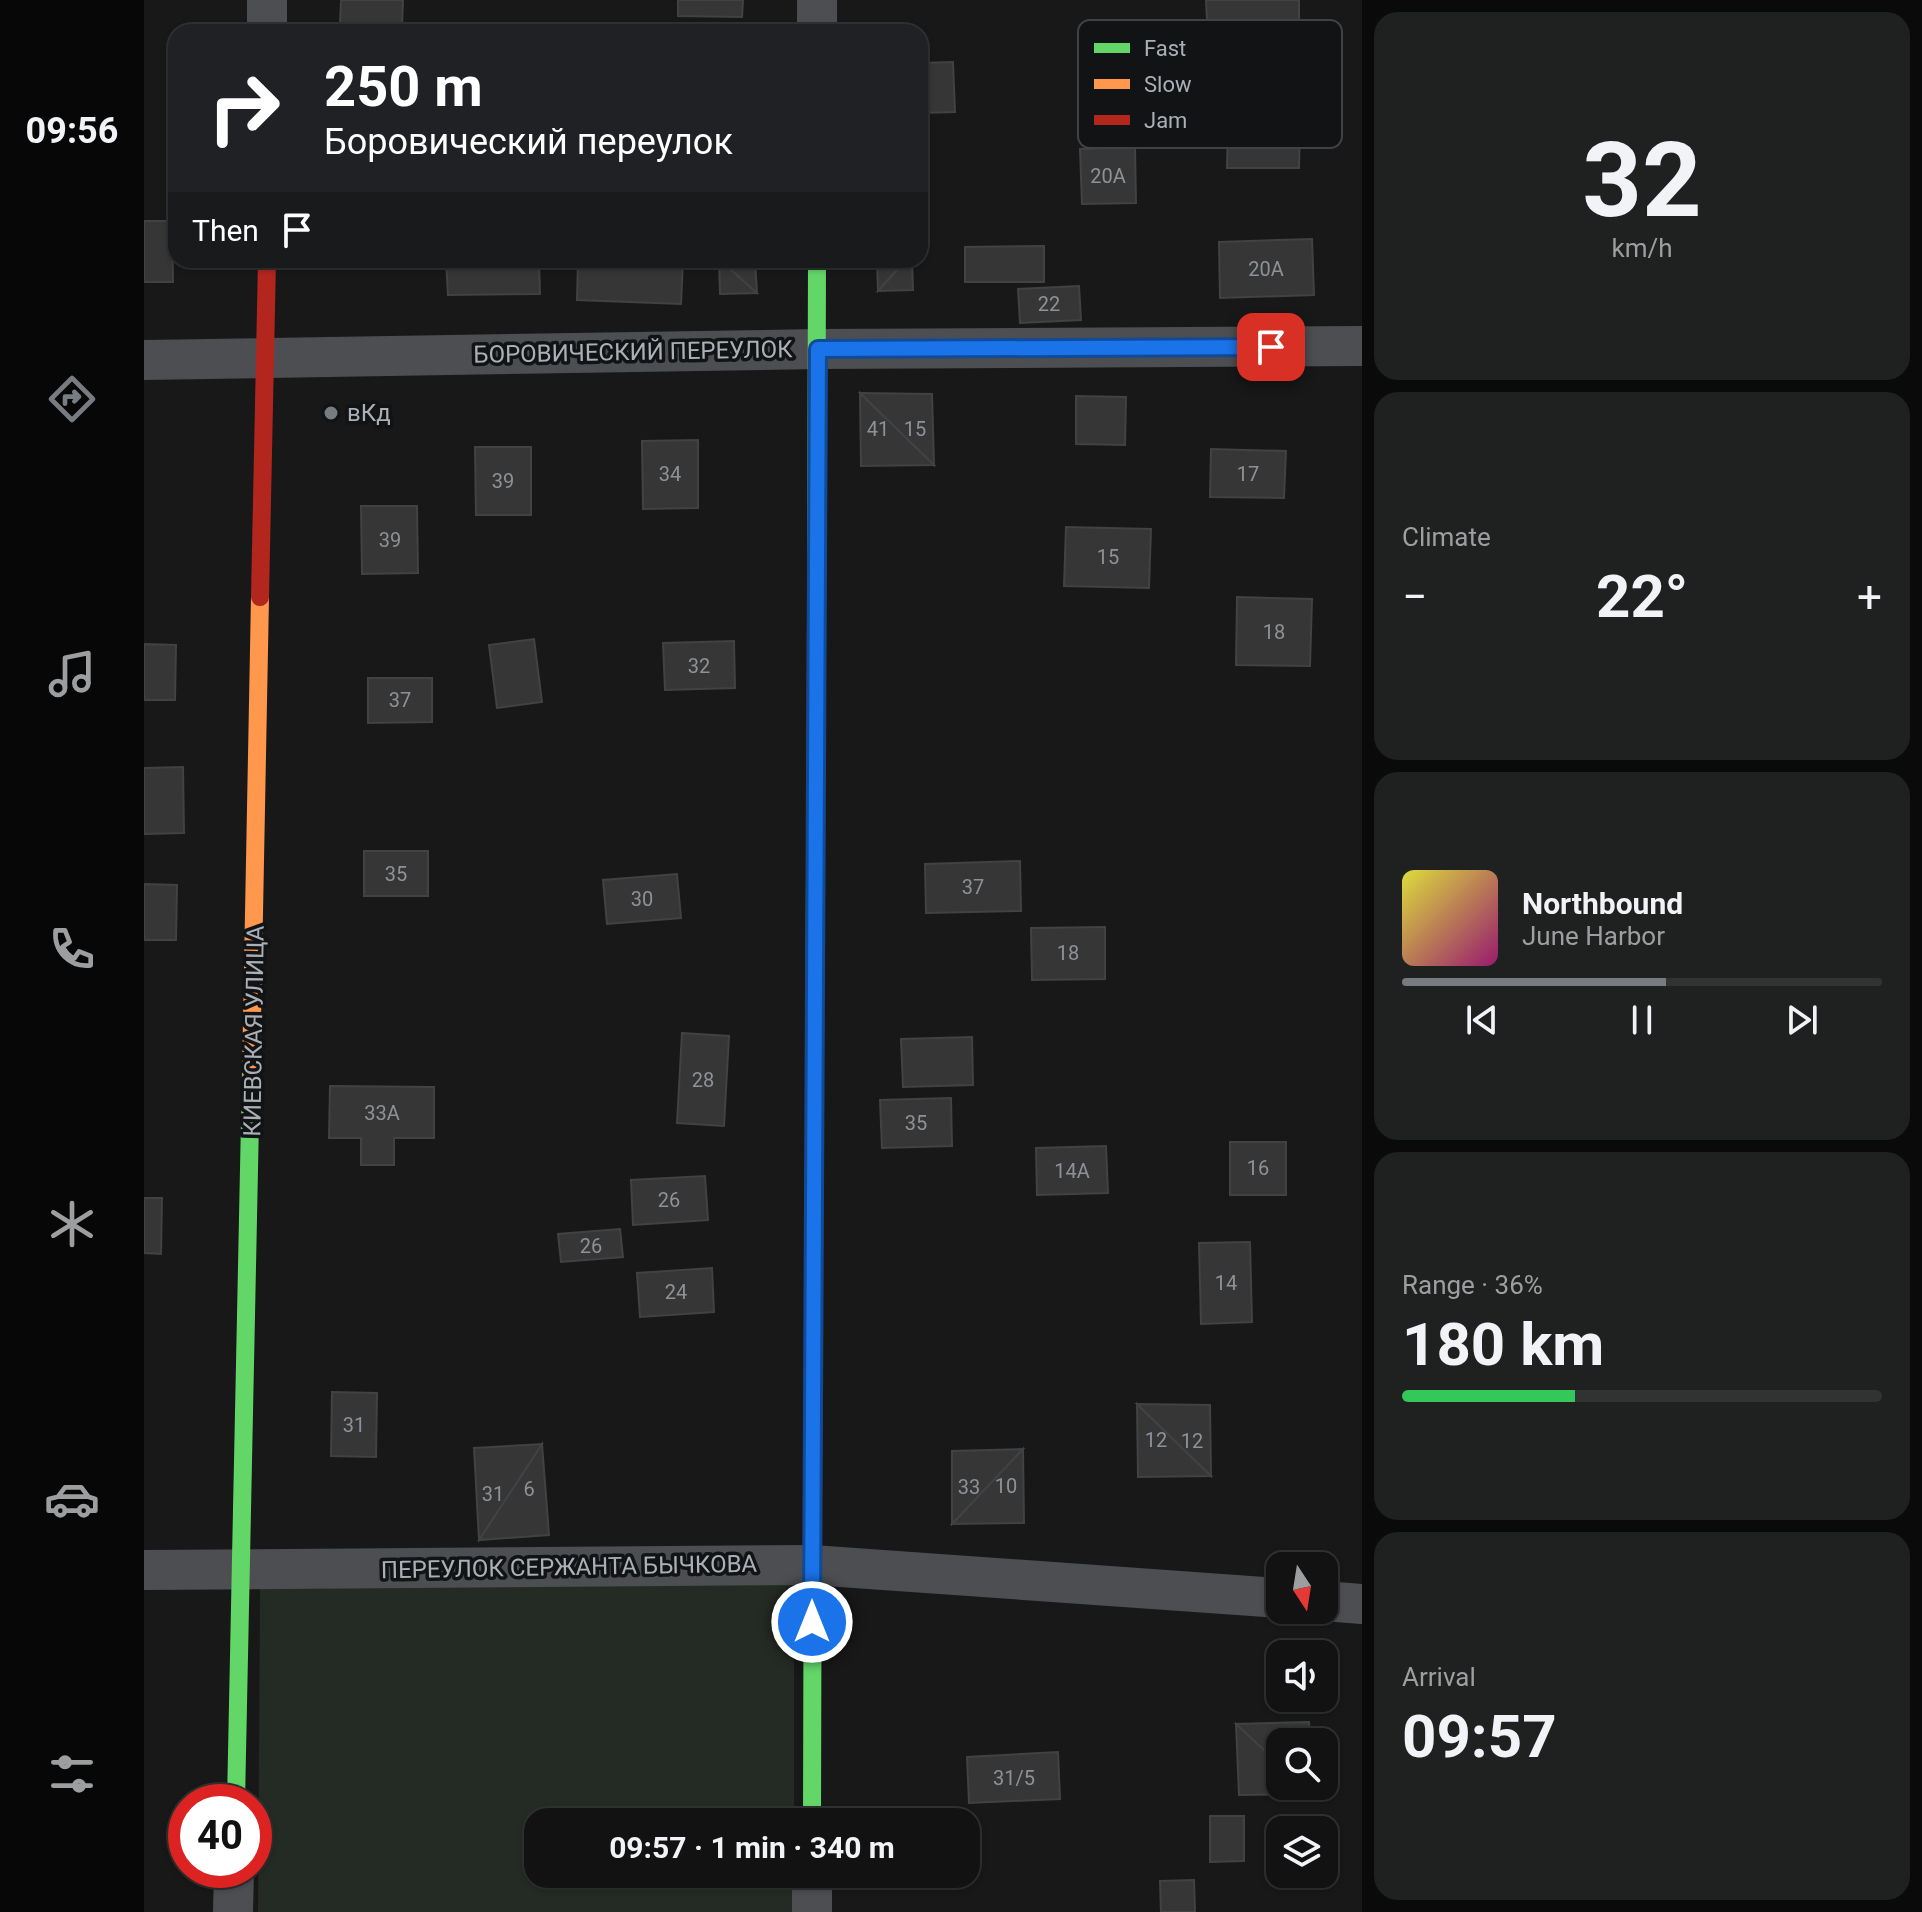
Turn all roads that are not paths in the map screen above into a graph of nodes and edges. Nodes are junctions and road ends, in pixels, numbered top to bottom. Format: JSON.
{"nodes":[{"id":1,"x":267,"y":0,"type":"edge"},
{"id":2,"x":817,"y":0,"type":"edge"},
{"id":3,"x":267,"y":24,"type":"edge"},
{"id":4,"x":817,"y":24,"type":"edge"},
{"id":5,"x":267,"y":268,"type":"edge"},
{"id":6,"x":817,"y":268,"type":"edge"},
{"id":7,"x":1362,"y":346,"type":"edge"},
{"id":8,"x":818,"y":349,"type":"junction"},
{"id":9,"x":268,"y":357,"type":"junction"},
{"id":10,"x":144,"y":360,"type":"edge"},
{"id":11,"x":812,"y":1565,"type":"junction"},
{"id":12,"x":144,"y":1570,"type":"edge"},
{"id":13,"x":243,"y":1570,"type":"junction"},
{"id":14,"x":1266,"y":1597,"type":"edge"},
{"id":15,"x":1338,"y":1602,"type":"edge"},
{"id":16,"x":1362,"y":1604,"type":"edge"},
{"id":17,"x":237,"y":1784,"type":"edge"},
{"id":18,"x":812,"y":1808,"type":"edge"},
{"id":19,"x":234,"y":1888,"type":"edge"},
{"id":20,"x":812,"y":1888,"type":"edge"},
{"id":21,"x":233,"y":1912,"type":"edge"},
{"id":22,"x":812,"y":1912,"type":"edge"}],
"edges":[{"from":1,"to":3,"type":"street"},
{"from":2,"to":4,"type":"street"},
{"from":5,"to":9,"type":"street","name":"КИЕВСКАЯ УЛИЦА"},
{"from":6,"to":8,"type":"street"},
{"from":7,"to":8,"type":"street","name":"БОРОВИЧЕСКИЙ ПЕРЕУЛОК"},
{"from":8,"to":9,"type":"street","name":"БОРОВИЧЕСКИЙ ПЕРЕУЛОК"},
{"from":8,"to":11,"type":"street"},
{"from":9,"to":10,"type":"street","name":"БОРОВИЧЕСКИЙ ПЕРЕУЛОК"},
{"from":9,"to":13,"type":"street","name":"КИЕВСКАЯ УЛИЦА"},
{"from":11,"to":13,"type":"street","name":"ПЕРЕУЛОК СЕРЖАНТА БЫЧКОВА"},
{"from":11,"to":14,"type":"street","name":"ПЕРЕУЛОК СЕРЖАНТА БЫЧКОВА"},
{"from":11,"to":18,"type":"street"},
{"from":12,"to":13,"type":"street","name":"ПЕРЕУЛОК СЕРЖАНТА БЫЧКОВА"},
{"from":13,"to":17,"type":"street","name":"КИЕВСКАЯ УЛИЦА"},
{"from":15,"to":16,"type":"street"},
{"from":19,"to":21,"type":"street"},
{"from":20,"to":22,"type":"street"}]}
